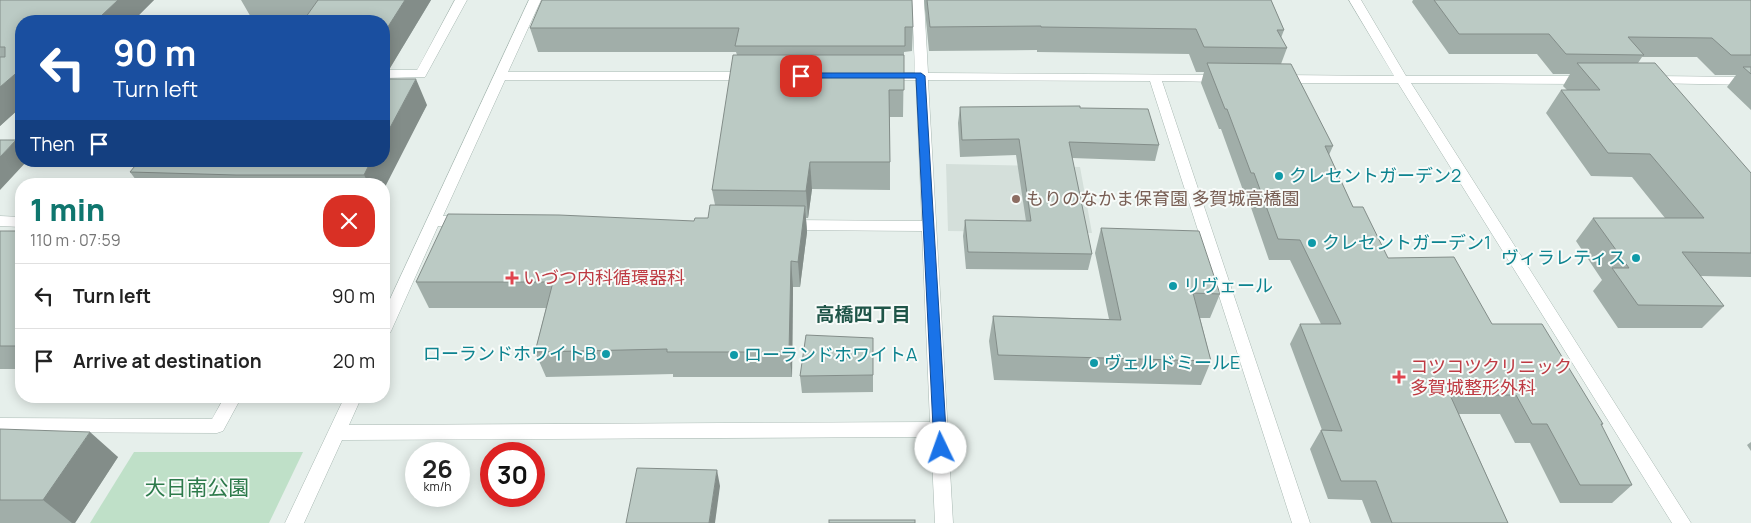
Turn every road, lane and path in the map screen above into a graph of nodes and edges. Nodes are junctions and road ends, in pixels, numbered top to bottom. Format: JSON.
{"nodes":[{"id":1,"x":461,"y":0,"type":"edge"},
{"id":2,"x":536,"y":0,"type":"edge"},
{"id":3,"x":918,"y":0,"type":"edge"},
{"id":4,"x":1355,"y":0,"type":"edge"},
{"id":5,"x":390,"y":74,"type":"edge"},
{"id":6,"x":502,"y":76,"type":"junction"},
{"id":7,"x":761,"y":76,"type":"edge"},
{"id":8,"x":871,"y":76,"type":"edge"},
{"id":9,"x":921,"y":76,"type":"junction"},
{"id":10,"x":1155,"y":78,"type":"junction"},
{"id":11,"x":1234,"y":78,"type":"edge"},
{"id":12,"x":1264,"y":78,"type":"edge"},
{"id":13,"x":1402,"y":79,"type":"junction"},
{"id":14,"x":1600,"y":80,"type":"edge"},
{"id":15,"x":1639,"y":80,"type":"edge"},
{"id":16,"x":1659,"y":80,"type":"junction"},
{"id":17,"x":1751,"y":81,"type":"edge"},
{"id":18,"x":1672,"y":94,"type":"edge"},
{"id":19,"x":0,"y":221,"type":"edge"},
{"id":20,"x":432,"y":221,"type":"junction"},
{"id":21,"x":15,"y":222,"type":"edge"},
{"id":22,"x":482,"y":222,"type":"edge"},
{"id":23,"x":770,"y":225,"type":"edge"},
{"id":24,"x":929,"y":226,"type":"junction"},
{"id":25,"x":390,"y":316,"type":"edge"},
{"id":26,"x":230,"y":403,"type":"edge"},
{"id":27,"x":351,"y":403,"type":"edge"},
{"id":28,"x":0,"y":425,"type":"edge"},
{"id":29,"x":940,"y":429,"type":"junction"},
{"id":30,"x":337,"y":433,"type":"junction"},
{"id":31,"x":294,"y":523,"type":"edge"},
{"id":32,"x":944,"y":523,"type":"edge"},
{"id":33,"x":1301,"y":523,"type":"edge"},
{"id":34,"x":1682,"y":523,"type":"edge"}],
"edges":[{"from":1,"to":5,"type":"street"},
{"from":2,"to":6,"type":"street"},
{"from":3,"to":9,"type":"street"},
{"from":4,"to":13,"type":"street"},
{"from":6,"to":7,"type":"street"},
{"from":6,"to":20,"type":"street"},
{"from":8,"to":9,"type":"street"},
{"from":9,"to":10,"type":"street"},
{"from":9,"to":24,"type":"street"},
{"from":10,"to":11,"type":"street"},
{"from":10,"to":33,"type":"street"},
{"from":12,"to":13,"type":"street"},
{"from":13,"to":14,"type":"street"},
{"from":13,"to":34,"type":"street"},
{"from":15,"to":16,"type":"street"},
{"from":16,"to":17,"type":"street"},
{"from":16,"to":18,"type":"street"},
{"from":19,"to":21,"type":"street"},
{"from":20,"to":22,"type":"street"},
{"from":20,"to":25,"type":"street"},
{"from":23,"to":24,"type":"street"},
{"from":24,"to":29,"type":"street"},
{"from":26,"to":28,"type":"street"},
{"from":27,"to":30,"type":"street"},
{"from":29,"to":30,"type":"street"},
{"from":29,"to":32,"type":"street"},
{"from":30,"to":31,"type":"street"}]}
